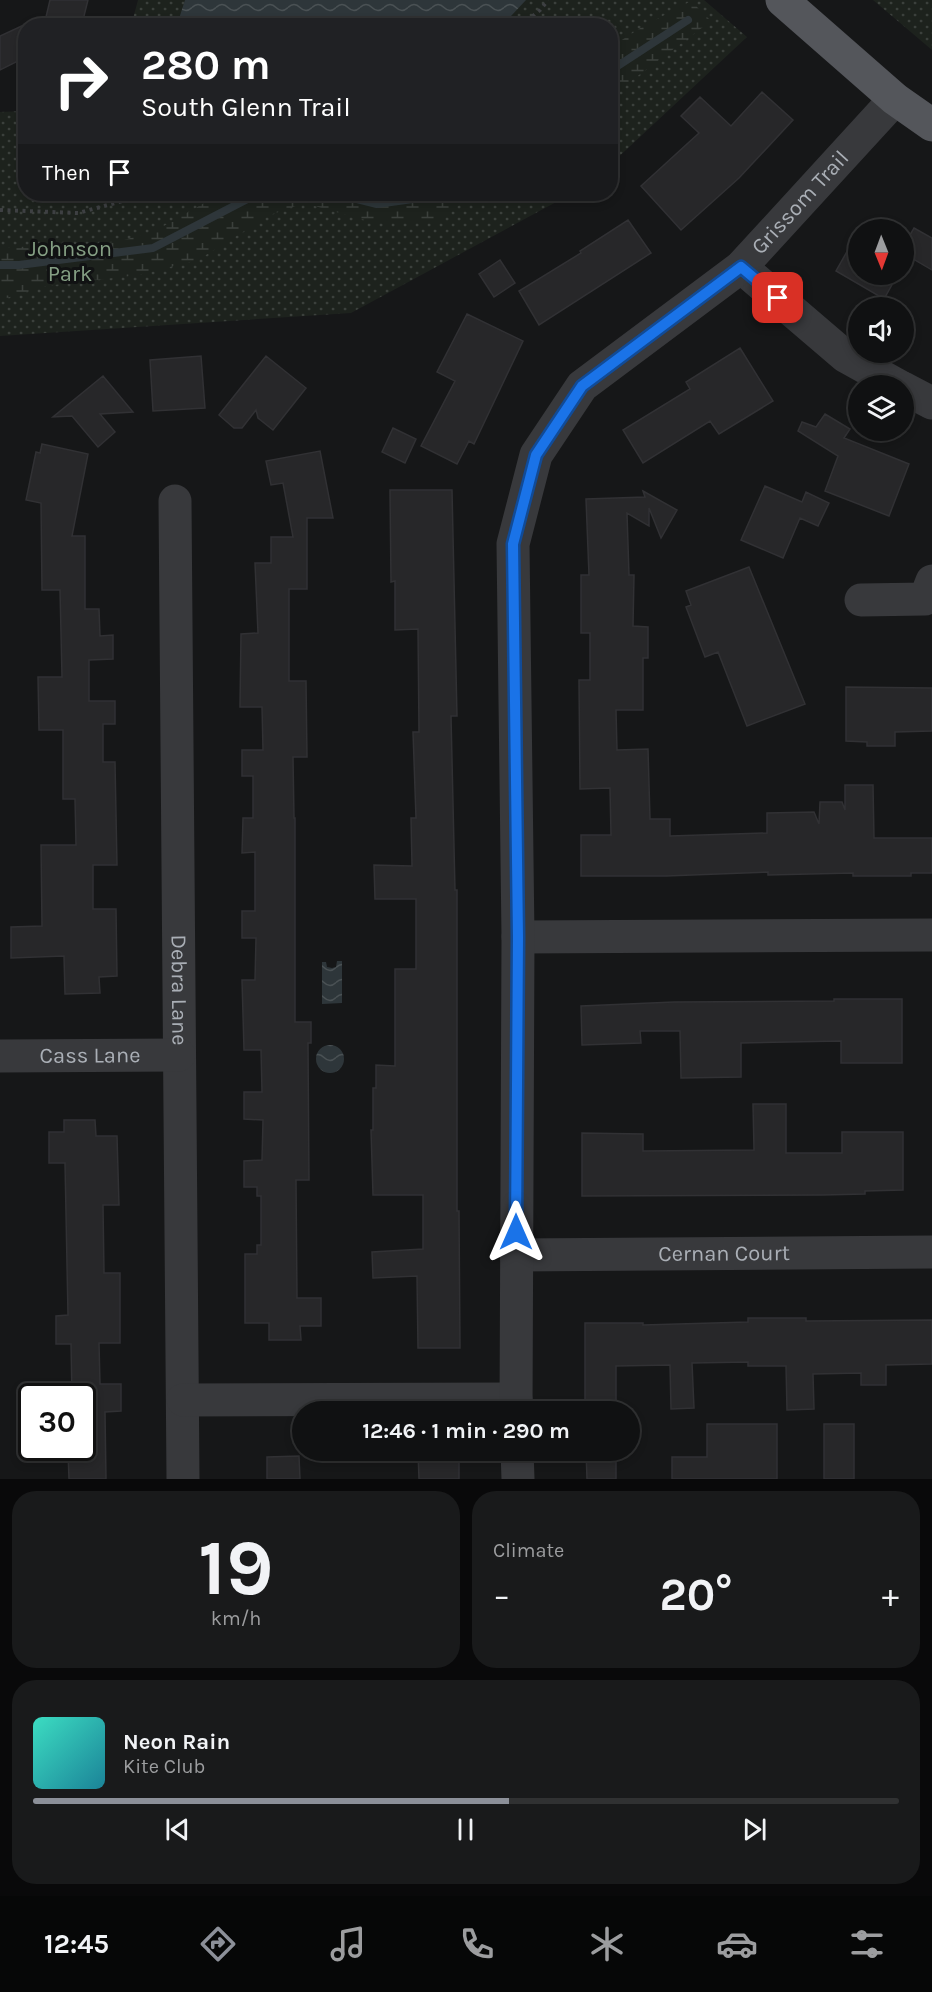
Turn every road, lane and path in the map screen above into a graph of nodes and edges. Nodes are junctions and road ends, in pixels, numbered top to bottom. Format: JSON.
{"nodes":[{"id":1,"x":548,"y":0,"type":"edge"},
{"id":2,"x":782,"y":0,"type":"edge"},
{"id":3,"x":530,"y":18,"type":"edge"},
{"id":4,"x":896,"y":99,"type":"junction"},
{"id":5,"x":932,"y":125,"type":"edge"},
{"id":6,"x":123,"y":201,"type":"edge"},
{"id":7,"x":0,"y":210,"type":"edge"},
{"id":8,"x":741,"y":267,"type":"junction"},
{"id":9,"x":879,"y":375,"type":"edge"},
{"id":10,"x":914,"y":394,"type":"edge"},
{"id":11,"x":932,"y":403,"type":"edge"},
{"id":12,"x":175,"y":501,"type":"dead end"},
{"id":13,"x":932,"y":581,"type":"edge"},
{"id":14,"x":861,"y":600,"type":"dead end"},
{"id":15,"x":932,"y":935,"type":"edge"},
{"id":16,"x":518,"y":937,"type":"junction"},
{"id":17,"x":179,"y":1055,"type":"junction"},
{"id":18,"x":0,"y":1056,"type":"edge"},
{"id":19,"x":932,"y":1252,"type":"edge"},
{"id":20,"x":516,"y":1255,"type":"junction"},
{"id":21,"x":183,"y":1400,"type":"junction"},
{"id":22,"x":516,"y":1401,"type":"edge"},
{"id":23,"x":292,"y":1402,"type":"edge"},
{"id":24,"x":517,"y":1461,"type":"edge"},
{"id":25,"x":183,"y":1479,"type":"edge"},
{"id":26,"x":518,"y":1479,"type":"edge"}],
"edges":[{"from":1,"to":3,"type":"path"},
{"from":2,"to":4,"type":"main road"},
{"from":4,"to":5,"type":"main road"},
{"from":4,"to":8,"type":"street","name":"Grissom Trail"},
{"from":6,"to":7,"type":"path"},
{"from":8,"to":9,"type":"street"},
{"from":8,"to":16,"type":"street","name":"Grissom Trail"},
{"from":10,"to":11,"type":"street"},
{"from":12,"to":17,"type":"street","name":"Debra Lane"},
{"from":13,"to":14,"type":"street"},
{"from":15,"to":16,"type":"street"},
{"from":16,"to":20,"type":"street","name":"Grissom Trail"},
{"from":17,"to":18,"type":"street","name":"Cass Lane"},
{"from":17,"to":21,"type":"street","name":"Debra Lane"},
{"from":19,"to":20,"type":"street","name":"Cernan Court"},
{"from":20,"to":22,"type":"street","name":"Grissom Trail"},
{"from":21,"to":23,"type":"street"},
{"from":21,"to":25,"type":"street","name":"Debra Lane"},
{"from":24,"to":26,"type":"street"}]}
